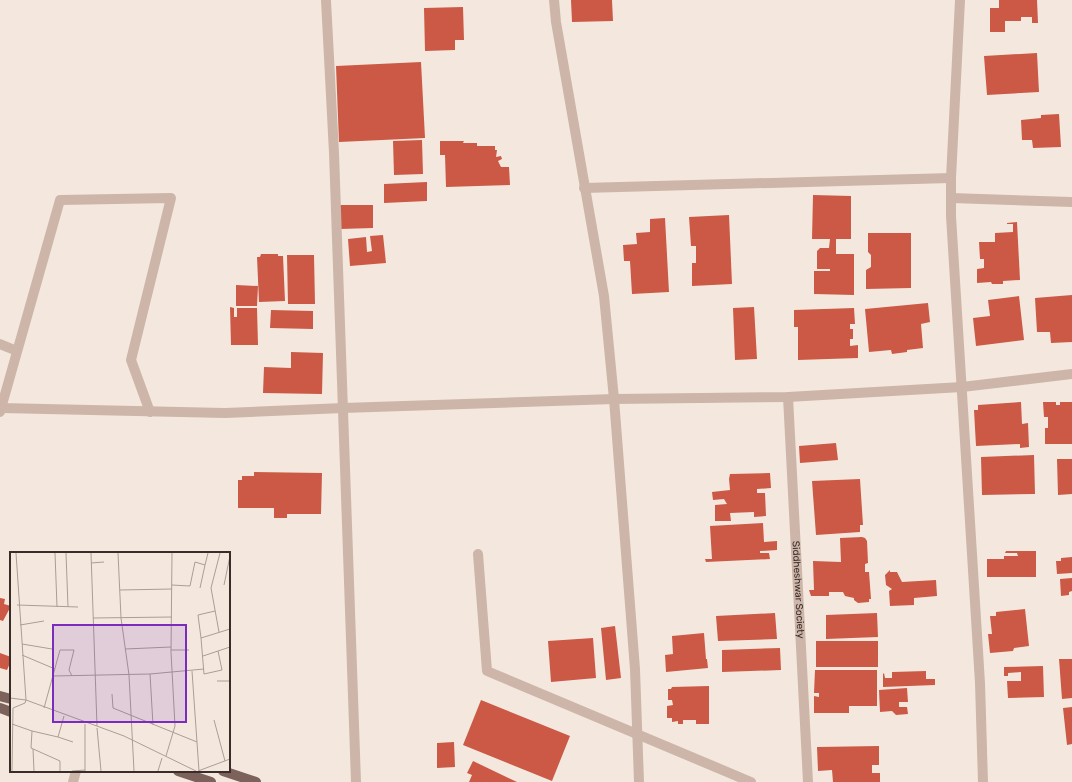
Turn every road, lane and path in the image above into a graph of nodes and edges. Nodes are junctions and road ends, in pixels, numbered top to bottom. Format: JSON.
{"nodes":[{"id":1,"x":326,"y":0,"type":"edge"},
{"id":2,"x":554,"y":0,"type":"edge"},
{"id":3,"x":960,"y":0,"type":"edge"},
{"id":4,"x":951,"y":178,"type":"junction"},
{"id":5,"x":584,"y":188,"type":"junction"},
{"id":6,"x":951,"y":198,"type":"junction"},
{"id":7,"x":1072,"y":202,"type":"edge"},
{"id":8,"x":0,"y":344,"type":"edge"},
{"id":9,"x":17,"y":351,"type":"junction"},
{"id":10,"x":1072,"y":374,"type":"edge"},
{"id":11,"x":962,"y":387,"type":"junction"},
{"id":12,"x":788,"y":397,"type":"junction"},
{"id":13,"x":614,"y":399,"type":"junction"},
{"id":14,"x":343,"y":408,"type":"junction"},
{"id":15,"x":0,"y":410,"type":"edge"},
{"id":16,"x":150,"y":412,"type":"junction"},
{"id":17,"x":478,"y":554,"type":"dead end"},
{"id":18,"x":0,"y":696,"type":"edge"},
{"id":19,"x":10,"y":700,"type":"edge"},
{"id":20,"x":0,"y":708,"type":"edge"},
{"id":21,"x":10,"y":712,"type":"edge"},
{"id":22,"x":638,"y":734,"type":"junction"},
{"id":23,"x":76,"y":772,"type":"edge"},
{"id":24,"x":181,"y":772,"type":"edge"},
{"id":25,"x":226,"y":772,"type":"edge"},
{"id":26,"x":73,"y":782,"type":"edge"},
{"id":27,"x":211,"y":782,"type":"edge"},
{"id":28,"x":256,"y":782,"type":"edge"},
{"id":29,"x":356,"y":782,"type":"edge"},
{"id":30,"x":639,"y":782,"type":"edge"},
{"id":31,"x":751,"y":782,"type":"edge"},
{"id":32,"x":808,"y":782,"type":"edge"},
{"id":33,"x":983,"y":782,"type":"edge"}],
"edges":[{"from":1,"to":14,"type":"street"},
{"from":2,"to":5,"type":"street"},
{"from":3,"to":4,"type":"street"},
{"from":4,"to":5,"type":"street"},
{"from":4,"to":6,"type":"street"},
{"from":5,"to":13,"type":"street"},
{"from":6,"to":7,"type":"street"},
{"from":6,"to":11,"type":"street"},
{"from":8,"to":9,"type":"street"},
{"from":9,"to":15,"type":"street"},
{"from":9,"to":16,"type":"street"},
{"from":10,"to":11,"type":"street"},
{"from":11,"to":12,"type":"street"},
{"from":11,"to":33,"type":"street"},
{"from":12,"to":13,"type":"street"},
{"from":12,"to":32,"type":"street","name":"Siddheshwar Society"},
{"from":13,"to":14,"type":"street"},
{"from":13,"to":22,"type":"street"},
{"from":14,"to":16,"type":"street"},
{"from":14,"to":29,"type":"street"},
{"from":15,"to":16,"type":"street"},
{"from":17,"to":22,"type":"street"},
{"from":18,"to":19,"type":"main road"},
{"from":20,"to":21,"type":"main road"},
{"from":22,"to":30,"type":"street"},
{"from":22,"to":31,"type":"street"},
{"from":23,"to":26,"type":"street"},
{"from":24,"to":27,"type":"main road"},
{"from":25,"to":28,"type":"main road"}]}
